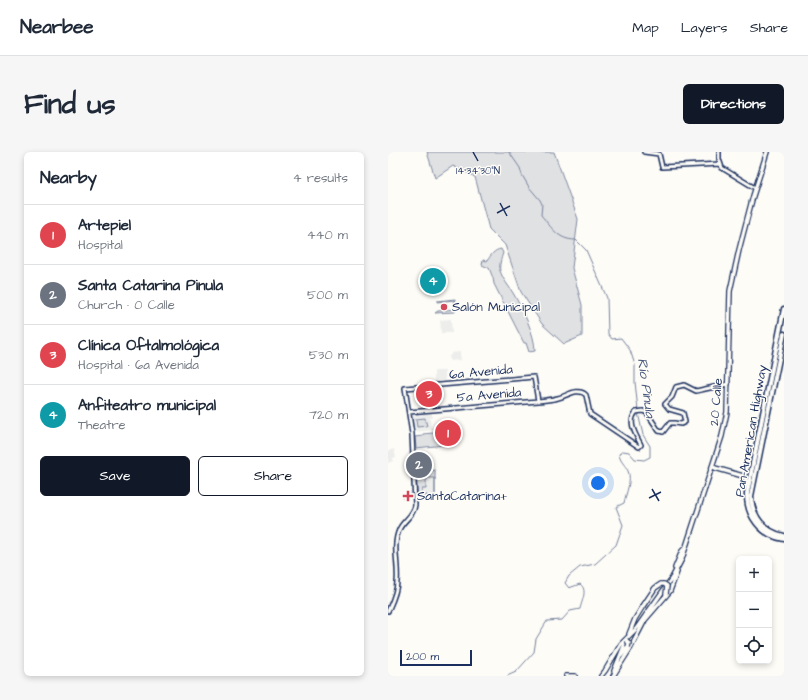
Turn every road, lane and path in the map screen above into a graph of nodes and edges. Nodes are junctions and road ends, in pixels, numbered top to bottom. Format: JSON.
{"nodes":[{"id":1,"x":644,"y":152,"type":"edge"},
{"id":2,"x":719,"y":152,"type":"edge"},
{"id":3,"x":767,"y":152,"type":"edge"},
{"id":4,"x":720,"y":164,"type":"junction"},
{"id":5,"x":755,"y":188,"type":"junction"},
{"id":6,"x":784,"y":309,"type":"edge"},
{"id":7,"x":784,"y":334,"type":"edge"},
{"id":8,"x":728,"y":384,"type":"junction"},
{"id":9,"x":772,"y":391,"type":"junction"},
{"id":10,"x":538,"y":400,"type":"junction"},
{"id":11,"x":765,"y":404,"type":"junction"},
{"id":12,"x":409,"y":412,"type":"junction"},
{"id":13,"x":760,"y":413,"type":"tunnel mouth"},
{"id":14,"x":767,"y":425,"type":"dead end"},
{"id":15,"x":713,"y":466,"type":"junction"},
{"id":16,"x":752,"y":469,"type":"junction"},
{"id":17,"x":711,"y":471,"type":"junction"},
{"id":18,"x":742,"y":475,"type":"junction"},
{"id":19,"x":747,"y":493,"type":"junction"},
{"id":20,"x":784,"y":536,"type":"edge"},
{"id":21,"x":784,"y":539,"type":"edge"},
{"id":22,"x":686,"y":546,"type":"junction"},
{"id":23,"x":679,"y":564,"type":"junction"},
{"id":24,"x":388,"y":611,"type":"edge"},
{"id":25,"x":645,"y":620,"type":"junction"},
{"id":26,"x":636,"y":621,"type":"junction"},
{"id":27,"x":629,"y":635,"type":"junction"},
{"id":28,"x":625,"y":644,"type":"junction"},
{"id":29,"x":566,"y":676,"type":"edge"},
{"id":30,"x":575,"y":676,"type":"edge"},
{"id":31,"x":601,"y":676,"type":"edge"}],
"edges":[{"from":1,"to":4,"type":"street"},
{"from":2,"to":4,"type":"street"},
{"from":3,"to":5,"type":"main road","name":"20 Calle"},
{"from":4,"to":5,"type":"street"},
{"from":5,"to":8,"type":"main road","name":"20 Calle"},
{"from":6,"to":11,"type":"highway","name":"Pan-American Highway"},
{"from":7,"to":9,"type":"highway","name":"Pan-American Highway"},
{"from":8,"to":10,"type":"street","name":"5a Avenida"},
{"from":8,"to":15,"type":"main road","name":"20 Calle"},
{"from":9,"to":14,"type":"highway"},
{"from":9,"to":20,"type":"highway","name":"Pan-American Highway"},
{"from":10,"to":12,"type":"street","name":"5a Avenida"},
{"from":10,"to":12,"type":"street","name":"6a Avenida"},
{"from":11,"to":13,"type":"highway"},
{"from":11,"to":16,"type":"highway","name":"Pan-American Highway"},
{"from":12,"to":24,"type":"street"},
{"from":15,"to":17,"type":"main road","name":"20 Calle"},
{"from":15,"to":18,"type":"main road"},
{"from":16,"to":18,"type":"main road"},
{"from":16,"to":19,"type":"highway","name":"Pan-American Highway"},
{"from":17,"to":18,"type":"main road"},
{"from":17,"to":22,"type":"main road","name":"20 Calle"},
{"from":18,"to":19,"type":"main road"},
{"from":19,"to":21,"type":"highway","name":"Pan-American Highway"},
{"from":22,"to":23,"type":"main road","name":"20 Calle"},
{"from":22,"to":26,"type":"main road"},
{"from":23,"to":25,"type":"main road"},
{"from":23,"to":27,"type":"main road","name":"20 Calle"},
{"from":25,"to":26,"type":"main road","bridge":true},
{"from":25,"to":28,"type":"main road"},
{"from":26,"to":27,"type":"main road"},
{"from":27,"to":28,"type":"main road","name":"20 Calle"},
{"from":28,"to":31,"type":"main road"},
{"from":29,"to":30,"type":"main road"}]}
